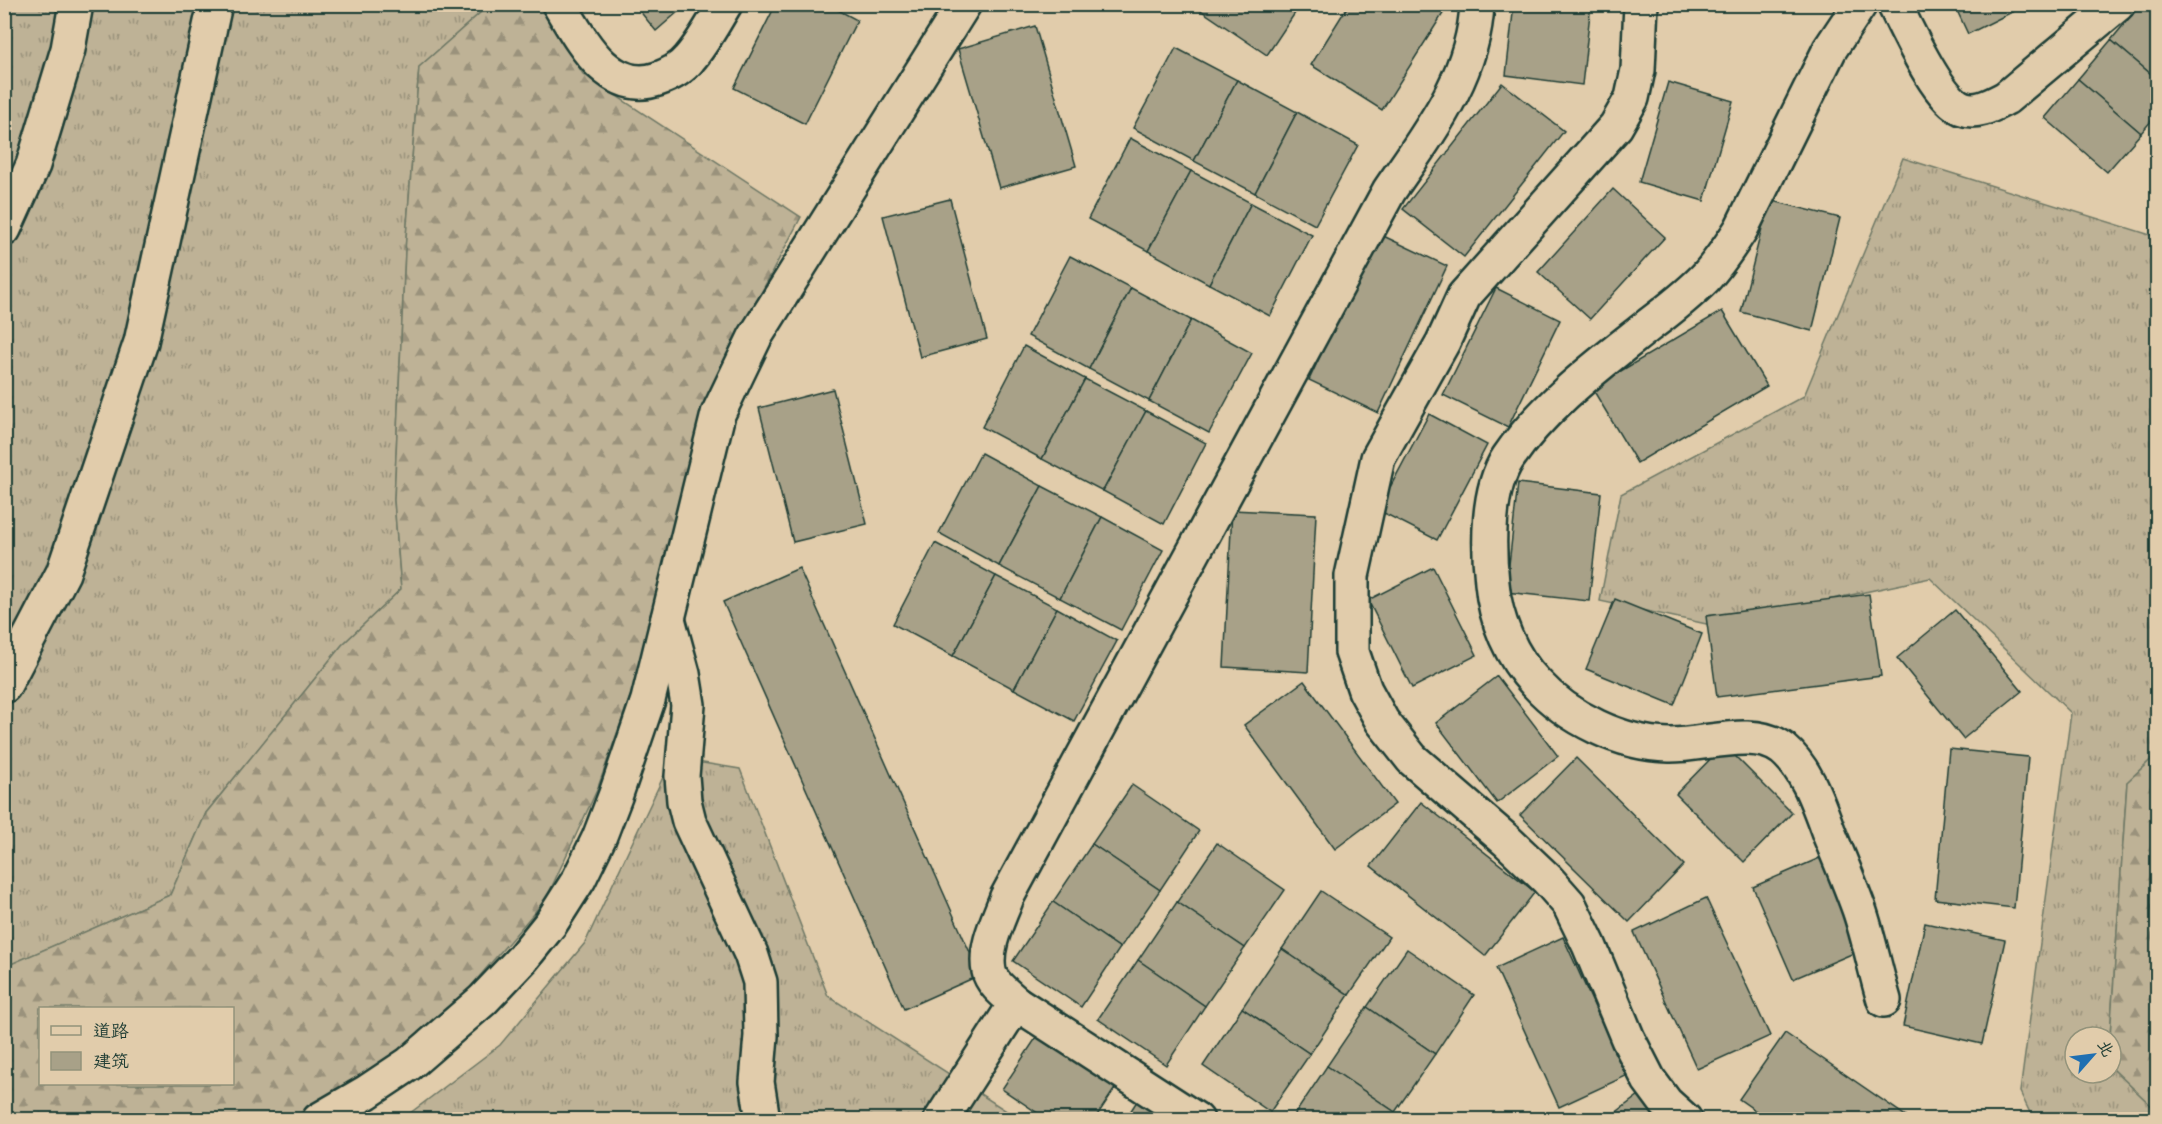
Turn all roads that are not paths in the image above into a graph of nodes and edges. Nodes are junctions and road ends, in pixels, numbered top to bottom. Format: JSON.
{"nodes":[{"id":1,"x":76,"y":4,"type":"edge"},
{"id":2,"x":215,"y":4,"type":"edge"},
{"id":3,"x":559,"y":4,"type":"edge"},
{"id":4,"x":725,"y":4,"type":"edge"},
{"id":5,"x":964,"y":4,"type":"edge"},
{"id":6,"x":1477,"y":4,"type":"edge"},
{"id":7,"x":1641,"y":4,"type":"edge"},
{"id":8,"x":1860,"y":4,"type":"edge"},
{"id":9,"x":1894,"y":4,"type":"edge"},
{"id":10,"x":2118,"y":4,"type":"edge"},
{"id":11,"x":4,"y":229,"type":"edge"},
{"id":12,"x":668,"y":618,"type":"junction"},
{"id":13,"x":4,"y":686,"type":"edge"},
{"id":14,"x":1884,"y":1000,"type":"dead end"},
{"id":15,"x":1016,"y":1003,"type":"junction"},
{"id":16,"x":319,"y":1119,"type":"edge"},
{"id":17,"x":763,"y":1119,"type":"edge"},
{"id":18,"x":941,"y":1119,"type":"edge"},
{"id":19,"x":1197,"y":1119,"type":"edge"},
{"id":20,"x":1685,"y":1119,"type":"edge"}],
"edges":[{"from":1,"to":11,"type":"street"},
{"from":2,"to":13,"type":"street"},
{"from":3,"to":4,"type":"street"},
{"from":5,"to":12,"type":"street"},
{"from":6,"to":15,"type":"street"},
{"from":7,"to":20,"type":"street"},
{"from":8,"to":14,"type":"street"},
{"from":9,"to":10,"type":"street"},
{"from":12,"to":16,"type":"street"},
{"from":12,"to":17,"type":"street"},
{"from":15,"to":18,"type":"street"},
{"from":15,"to":19,"type":"street"}]}
